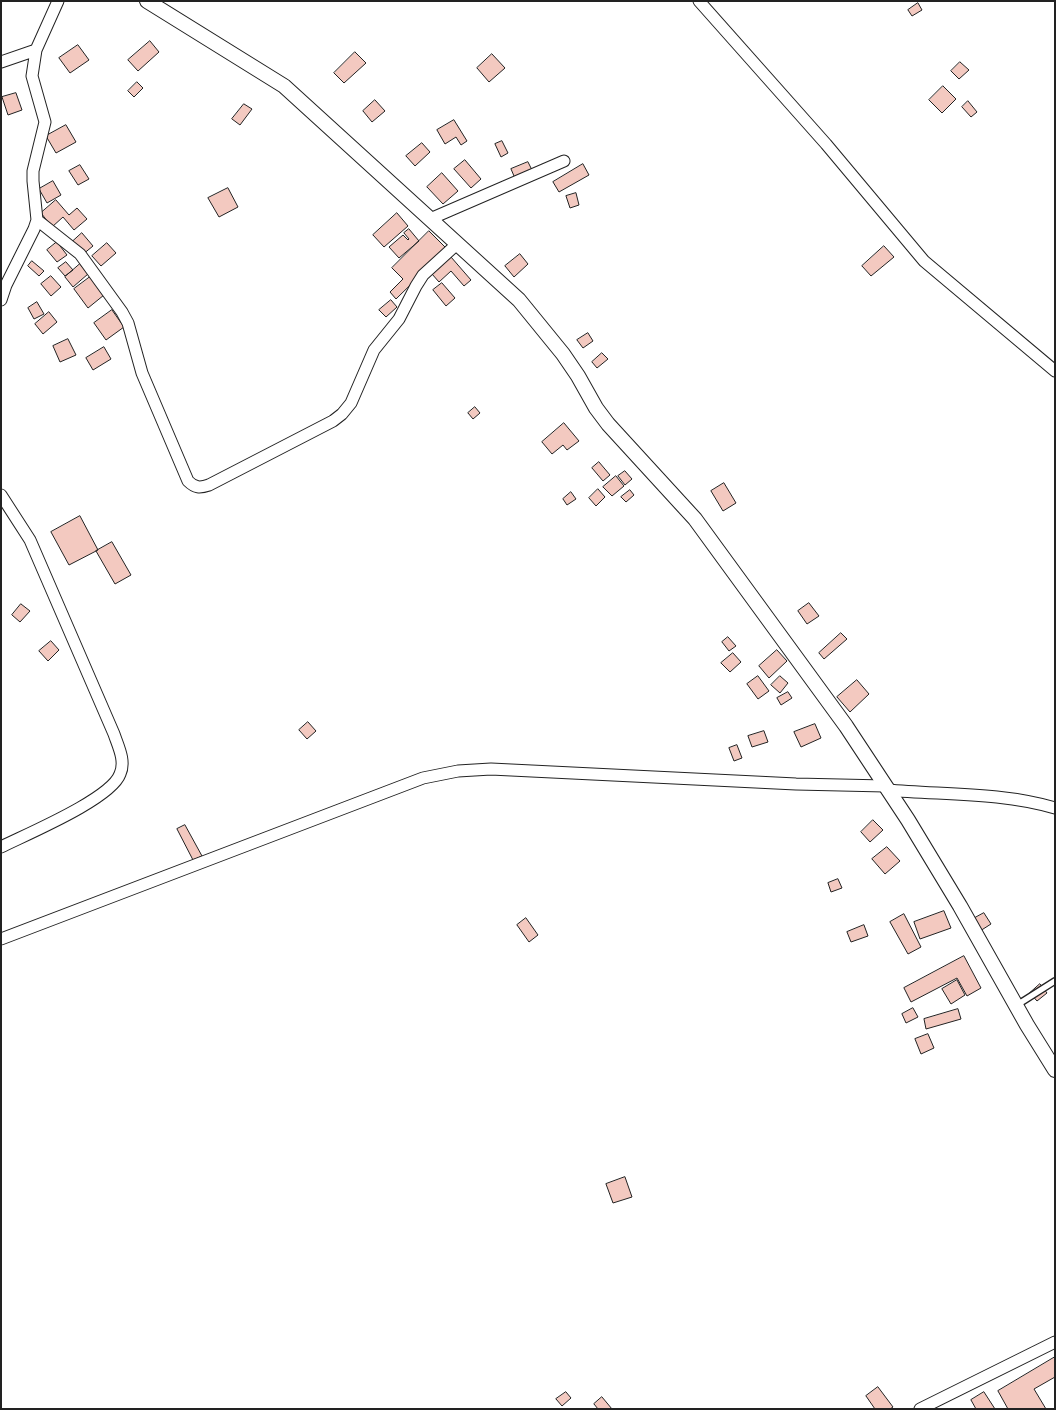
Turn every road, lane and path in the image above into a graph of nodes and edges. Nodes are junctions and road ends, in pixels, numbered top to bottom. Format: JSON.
{"nodes":[{"id":1,"x":58,"y":1,"type":"edge"},
{"id":2,"x":148,"y":1,"type":"edge"},
{"id":3,"x":699,"y":1,"type":"edge"},
{"id":4,"x":36,"y":50,"type":"junction"},
{"id":5,"x":1,"y":62,"type":"edge"},
{"id":6,"x":564,"y":161,"type":"dead end"},
{"id":7,"x":430,"y":219,"type":"junction"},
{"id":8,"x":37,"y":220,"type":"junction"},
{"id":9,"x":457,"y":244,"type":"junction"},
{"id":10,"x":1,"y":300,"type":"edge"},
{"id":11,"x":1055,"y":371,"type":"edge"},
{"id":12,"x":1,"y":494,"type":"edge"},
{"id":13,"x":886,"y":788,"type":"junction"},
{"id":14,"x":1055,"y":808,"type":"edge"},
{"id":15,"x":1,"y":847,"type":"edge"},
{"id":16,"x":1,"y":939,"type":"edge"},
{"id":17,"x":1055,"y":981,"type":"edge"},
{"id":18,"x":1017,"y":1005,"type":"junction"},
{"id":19,"x":1055,"y":1070,"type":"edge"},
{"id":20,"x":1055,"y":1342,"type":"edge"},
{"id":21,"x":920,"y":1409,"type":"edge"}],
"edges":[{"from":1,"to":4,"type":"street"},
{"from":2,"to":7,"type":"street"},
{"from":3,"to":11,"type":"street"},
{"from":4,"to":5,"type":"street"},
{"from":4,"to":8,"type":"street"},
{"from":6,"to":7,"type":"street"},
{"from":7,"to":9,"type":"street"},
{"from":8,"to":9,"type":"street"},
{"from":8,"to":10,"type":"street"},
{"from":9,"to":13,"type":"street"},
{"from":12,"to":15,"type":"street"},
{"from":13,"to":14,"type":"street"},
{"from":13,"to":16,"type":"street"},
{"from":13,"to":18,"type":"street"},
{"from":17,"to":18,"type":"lane"},
{"from":18,"to":19,"type":"street"},
{"from":20,"to":21,"type":"street"}]}
